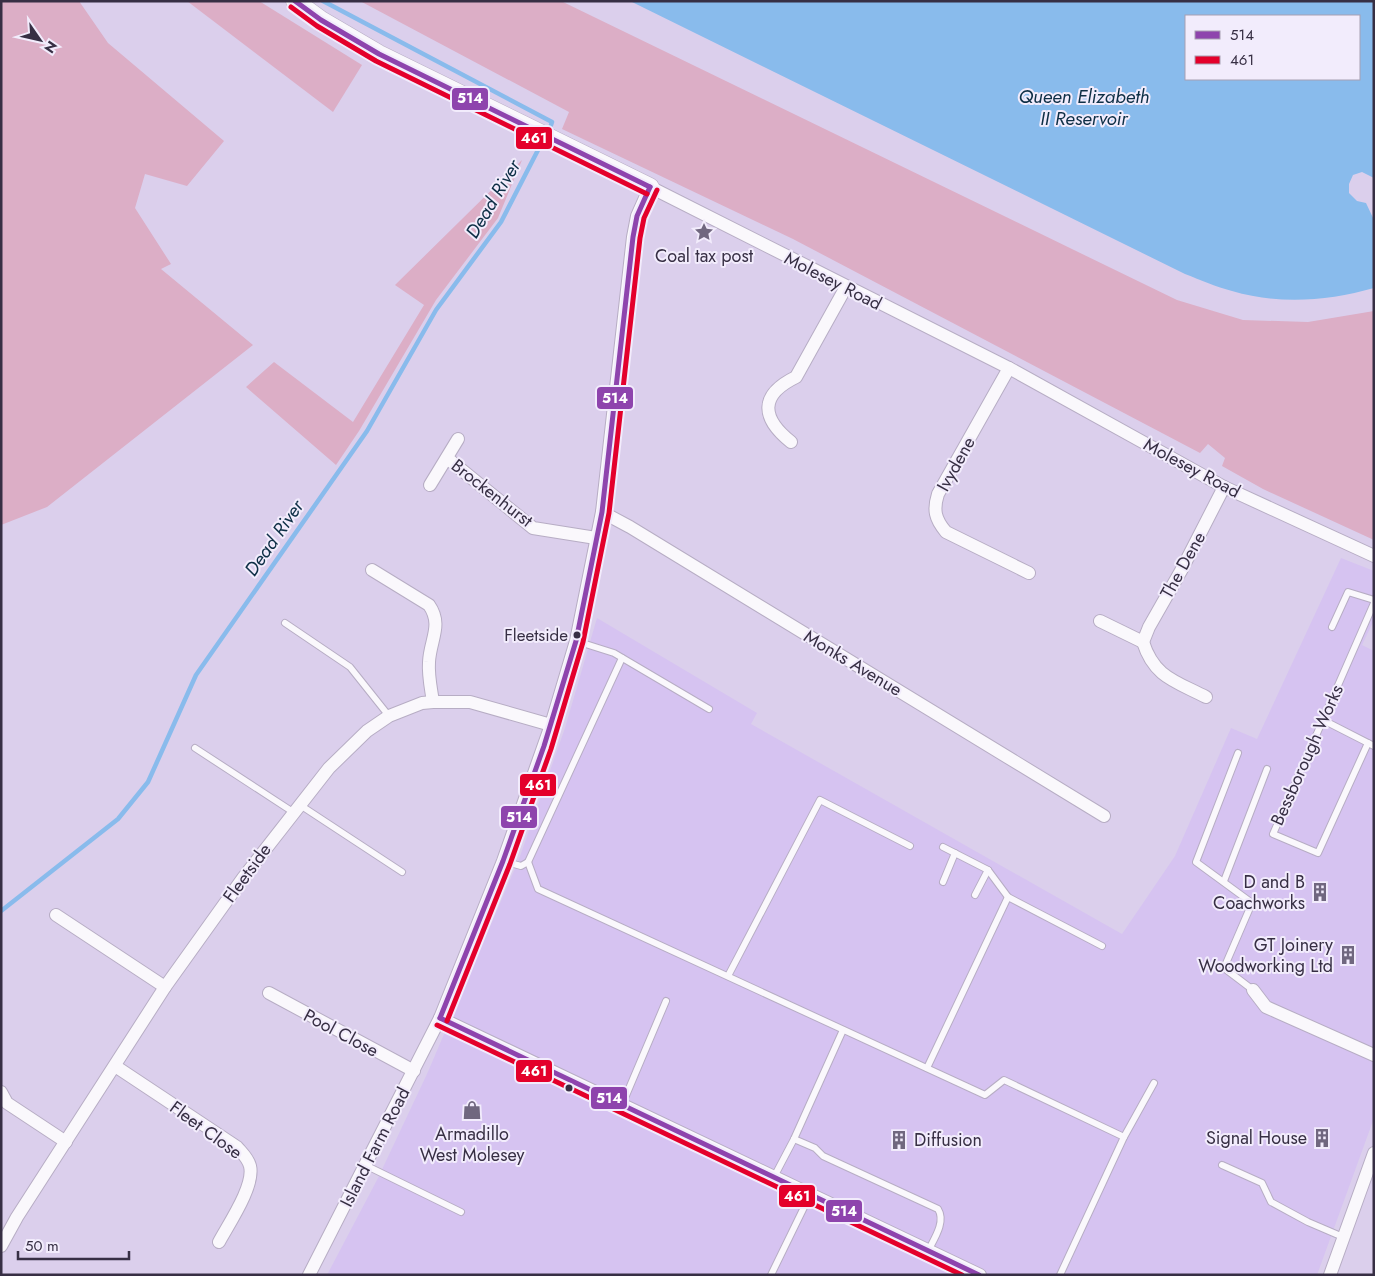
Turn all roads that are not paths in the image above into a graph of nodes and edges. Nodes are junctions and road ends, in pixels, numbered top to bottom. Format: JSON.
{"nodes":[{"id":1,"x":295,"y":1,"type":"edge"},
{"id":2,"x":650,"y":188,"type":"junction"},
{"id":3,"x":846,"y":287,"type":"junction"},
{"id":4,"x":1009,"y":368,"type":"junction"},
{"id":5,"x":458,"y":439,"type":"dead end"},
{"id":6,"x":791,"y":442,"type":"dead end"},
{"id":7,"x":447,"y":458,"type":"junction"},
{"id":8,"x":430,"y":485,"type":"dead end"},
{"id":9,"x":1224,"y":487,"type":"junction"},
{"id":10,"x":602,"y":512,"type":"junction"},
{"id":11,"x":596,"y":538,"type":"junction"},
{"id":12,"x":1374,"y":556,"type":"edge"},
{"id":13,"x":372,"y":570,"type":"dead end"},
{"id":14,"x":1029,"y":573,"type":"dead end"},
{"id":15,"x":1374,"y":601,"type":"edge"},
{"id":16,"x":1100,"y":621,"type":"dead end"},
{"id":17,"x":285,"y":623,"type":"dead end"},
{"id":18,"x":1332,"y":627,"type":"dead end"},
{"id":19,"x":576,"y":641,"type":"junction"},
{"id":20,"x":1143,"y":642,"type":"junction"},
{"id":21,"x":622,"y":658,"type":"junction"},
{"id":22,"x":1206,"y":697,"type":"dead end"},
{"id":23,"x":433,"y":702,"type":"junction"},
{"id":24,"x":709,"y":709,"type":"dead end"},
{"id":25,"x":390,"y":716,"type":"junction"},
{"id":26,"x":1323,"y":720,"type":"junction"},
{"id":27,"x":551,"y":725,"type":"junction"},
{"id":28,"x":1371,"y":745,"type":"edge"},
{"id":29,"x":195,"y":748,"type":"dead end"},
{"id":30,"x":1238,"y":753,"type":"dead end"},
{"id":31,"x":1268,"y":768,"type":"dead end"},
{"id":32,"x":296,"y":808,"type":"junction"},
{"id":33,"x":1104,"y":816,"type":"dead end"},
{"id":34,"x":910,"y":846,"type":"dead end"},
{"id":35,"x":943,"y":847,"type":"dead end"},
{"id":36,"x":955,"y":853,"type":"junction"},
{"id":37,"x":503,"y":860,"type":"junction"},
{"id":38,"x":528,"y":862,"type":"junction"},
{"id":39,"x":988,"y":870,"type":"junction"},
{"id":40,"x":402,"y":872,"type":"dead end"},
{"id":41,"x":1224,"y":881,"type":"junction"},
{"id":42,"x":943,"y":882,"type":"dead end"},
{"id":43,"x":975,"y":896,"type":"dead end"},
{"id":44,"x":1008,"y":897,"type":"junction"},
{"id":45,"x":56,"y":916,"type":"dead end"},
{"id":46,"x":1102,"y":946,"type":"dead end"},
{"id":47,"x":728,"y":976,"type":"junction"},
{"id":48,"x":165,"y":987,"type":"junction"},
{"id":49,"x":1253,"y":990,"type":"joint"},
{"id":50,"x":269,"y":993,"type":"dead end"},
{"id":51,"x":666,"y":1002,"type":"dead end"},
{"id":52,"x":440,"y":1018,"type":"junction"},
{"id":53,"x":843,"y":1030,"type":"junction"},
{"id":54,"x":1374,"y":1055,"type":"edge"},
{"id":55,"x":114,"y":1066,"type":"junction"},
{"id":56,"x":927,"y":1068,"type":"junction"},
{"id":57,"x":414,"y":1072,"type":"junction"},
{"id":58,"x":558,"y":1074,"type":"junction"},
{"id":59,"x":1154,"y":1083,"type":"dead end"},
{"id":60,"x":1,"y":1092,"type":"edge"},
{"id":61,"x":622,"y":1104,"type":"junction"},
{"id":62,"x":636,"y":1112,"type":"junction"},
{"id":63,"x":1124,"y":1137,"type":"junction"},
{"id":64,"x":794,"y":1139,"type":"junction"},
{"id":65,"x":66,"y":1142,"type":"junction"},
{"id":66,"x":1374,"y":1153,"type":"edge"},
{"id":67,"x":365,"y":1165,"type":"junction"},
{"id":68,"x":1222,"y":1165,"type":"dead end"},
{"id":69,"x":774,"y":1178,"type":"junction"},
{"id":70,"x":810,"y":1195,"type":"junction"},
{"id":71,"x":461,"y":1212,"type":"dead end"},
{"id":72,"x":1343,"y":1237,"type":"junction"},
{"id":73,"x":218,"y":1242,"type":"dead end"},
{"id":74,"x":1,"y":1246,"type":"edge"},
{"id":75,"x":928,"y":1251,"type":"junction"},
{"id":76,"x":963,"y":1271,"type":"edge"},
{"id":77,"x":315,"y":1273,"type":"edge"},
{"id":78,"x":771,"y":1275,"type":"edge"},
{"id":79,"x":980,"y":1275,"type":"edge"},
{"id":80,"x":1060,"y":1275,"type":"edge"},
{"id":81,"x":1330,"y":1275,"type":"edge"}],
"edges":[{"from":1,"to":2,"type":"street","name":"Molesey Road"},
{"from":2,"to":3,"type":"street","name":"Molesey Road"},
{"from":2,"to":10,"type":"street","name":"Island Farm Road"},
{"from":3,"to":4,"type":"street","name":"Molesey Road"},
{"from":3,"to":6,"type":"street"},
{"from":4,"to":9,"type":"street","name":"Molesey Road"},
{"from":4,"to":14,"type":"street","name":"Ivydene"},
{"from":5,"to":7,"type":"street","name":"Brockenhurst"},
{"from":7,"to":8,"type":"street","name":"Brockenhurst"},
{"from":7,"to":11,"type":"street","name":"Brockenhurst"},
{"from":9,"to":12,"type":"street","name":"Molesey Road"},
{"from":9,"to":20,"type":"street","name":"The Dene"},
{"from":10,"to":11,"type":"street","name":"Island Farm Road"},
{"from":10,"to":33,"type":"street","name":"Monks Avenue"},
{"from":11,"to":19,"type":"street","name":"Island Farm Road"},
{"from":13,"to":23,"type":"street"},
{"from":15,"to":18,"type":"lane"},
{"from":15,"to":26,"type":"lane","name":"Bessborough Works"},
{"from":16,"to":20,"type":"street"},
{"from":17,"to":25,"type":"lane"},
{"from":19,"to":21,"type":"lane"},
{"from":19,"to":27,"type":"street","name":"Island Farm Road"},
{"from":20,"to":22,"type":"street"},
{"from":21,"to":24,"type":"lane"},
{"from":21,"to":38,"type":"lane"},
{"from":23,"to":25,"type":"street","name":"Fleetside"},
{"from":23,"to":27,"type":"street","name":"Fleetside"},
{"from":25,"to":32,"type":"street","name":"Fleetside"},
{"from":26,"to":28,"type":"lane"},
{"from":26,"to":28,"type":"lane","name":"Bessborough Works"},
{"from":27,"to":37,"type":"street","name":"Island Farm Road"},
{"from":29,"to":32,"type":"lane"},
{"from":30,"to":41,"type":"lane"},
{"from":31,"to":41,"type":"lane"},
{"from":32,"to":40,"type":"lane"},
{"from":32,"to":48,"type":"street","name":"Fleetside"},
{"from":34,"to":47,"type":"lane"},
{"from":35,"to":36,"type":"lane"},
{"from":36,"to":39,"type":"lane"},
{"from":36,"to":42,"type":"lane"},
{"from":37,"to":38,"type":"lane"},
{"from":37,"to":52,"type":"street","name":"Island Farm Road"},
{"from":38,"to":47,"type":"lane"},
{"from":39,"to":43,"type":"lane"},
{"from":39,"to":44,"type":"lane"},
{"from":41,"to":49,"type":"lane"},
{"from":44,"to":46,"type":"lane"},
{"from":44,"to":56,"type":"lane"},
{"from":45,"to":48,"type":"street"},
{"from":47,"to":53,"type":"lane"},
{"from":48,"to":55,"type":"street","name":"Fleetside"},
{"from":49,"to":54,"type":"street"},
{"from":50,"to":57,"type":"street","name":"Pool Close"},
{"from":51,"to":61,"type":"lane"},
{"from":52,"to":57,"type":"street","name":"Island Farm Road"},
{"from":52,"to":58,"type":"street"},
{"from":53,"to":56,"type":"lane"},
{"from":53,"to":64,"type":"lane"},
{"from":55,"to":65,"type":"street","name":"Fleetside"},
{"from":55,"to":73,"type":"street","name":"Fleet Close"},
{"from":56,"to":63,"type":"lane"},
{"from":57,"to":67,"type":"street","name":"Island Farm Road"},
{"from":58,"to":61,"type":"street"},
{"from":58,"to":62,"type":"lane"},
{"from":59,"to":63,"type":"lane"},
{"from":60,"to":65,"type":"street"},
{"from":61,"to":62,"type":"street"},
{"from":62,"to":69,"type":"street"},
{"from":63,"to":80,"type":"lane"},
{"from":64,"to":69,"type":"lane"},
{"from":64,"to":75,"type":"lane"},
{"from":65,"to":74,"type":"street","name":"Fleetside"},
{"from":66,"to":72,"type":"street"},
{"from":67,"to":71,"type":"lane"},
{"from":67,"to":77,"type":"street","name":"Island Farm Road"},
{"from":68,"to":72,"type":"lane"},
{"from":69,"to":70,"type":"street"},
{"from":70,"to":75,"type":"street"},
{"from":70,"to":78,"type":"lane"},
{"from":72,"to":81,"type":"street"},
{"from":75,"to":76,"type":"street"},
{"from":76,"to":79,"type":"street"}]}
